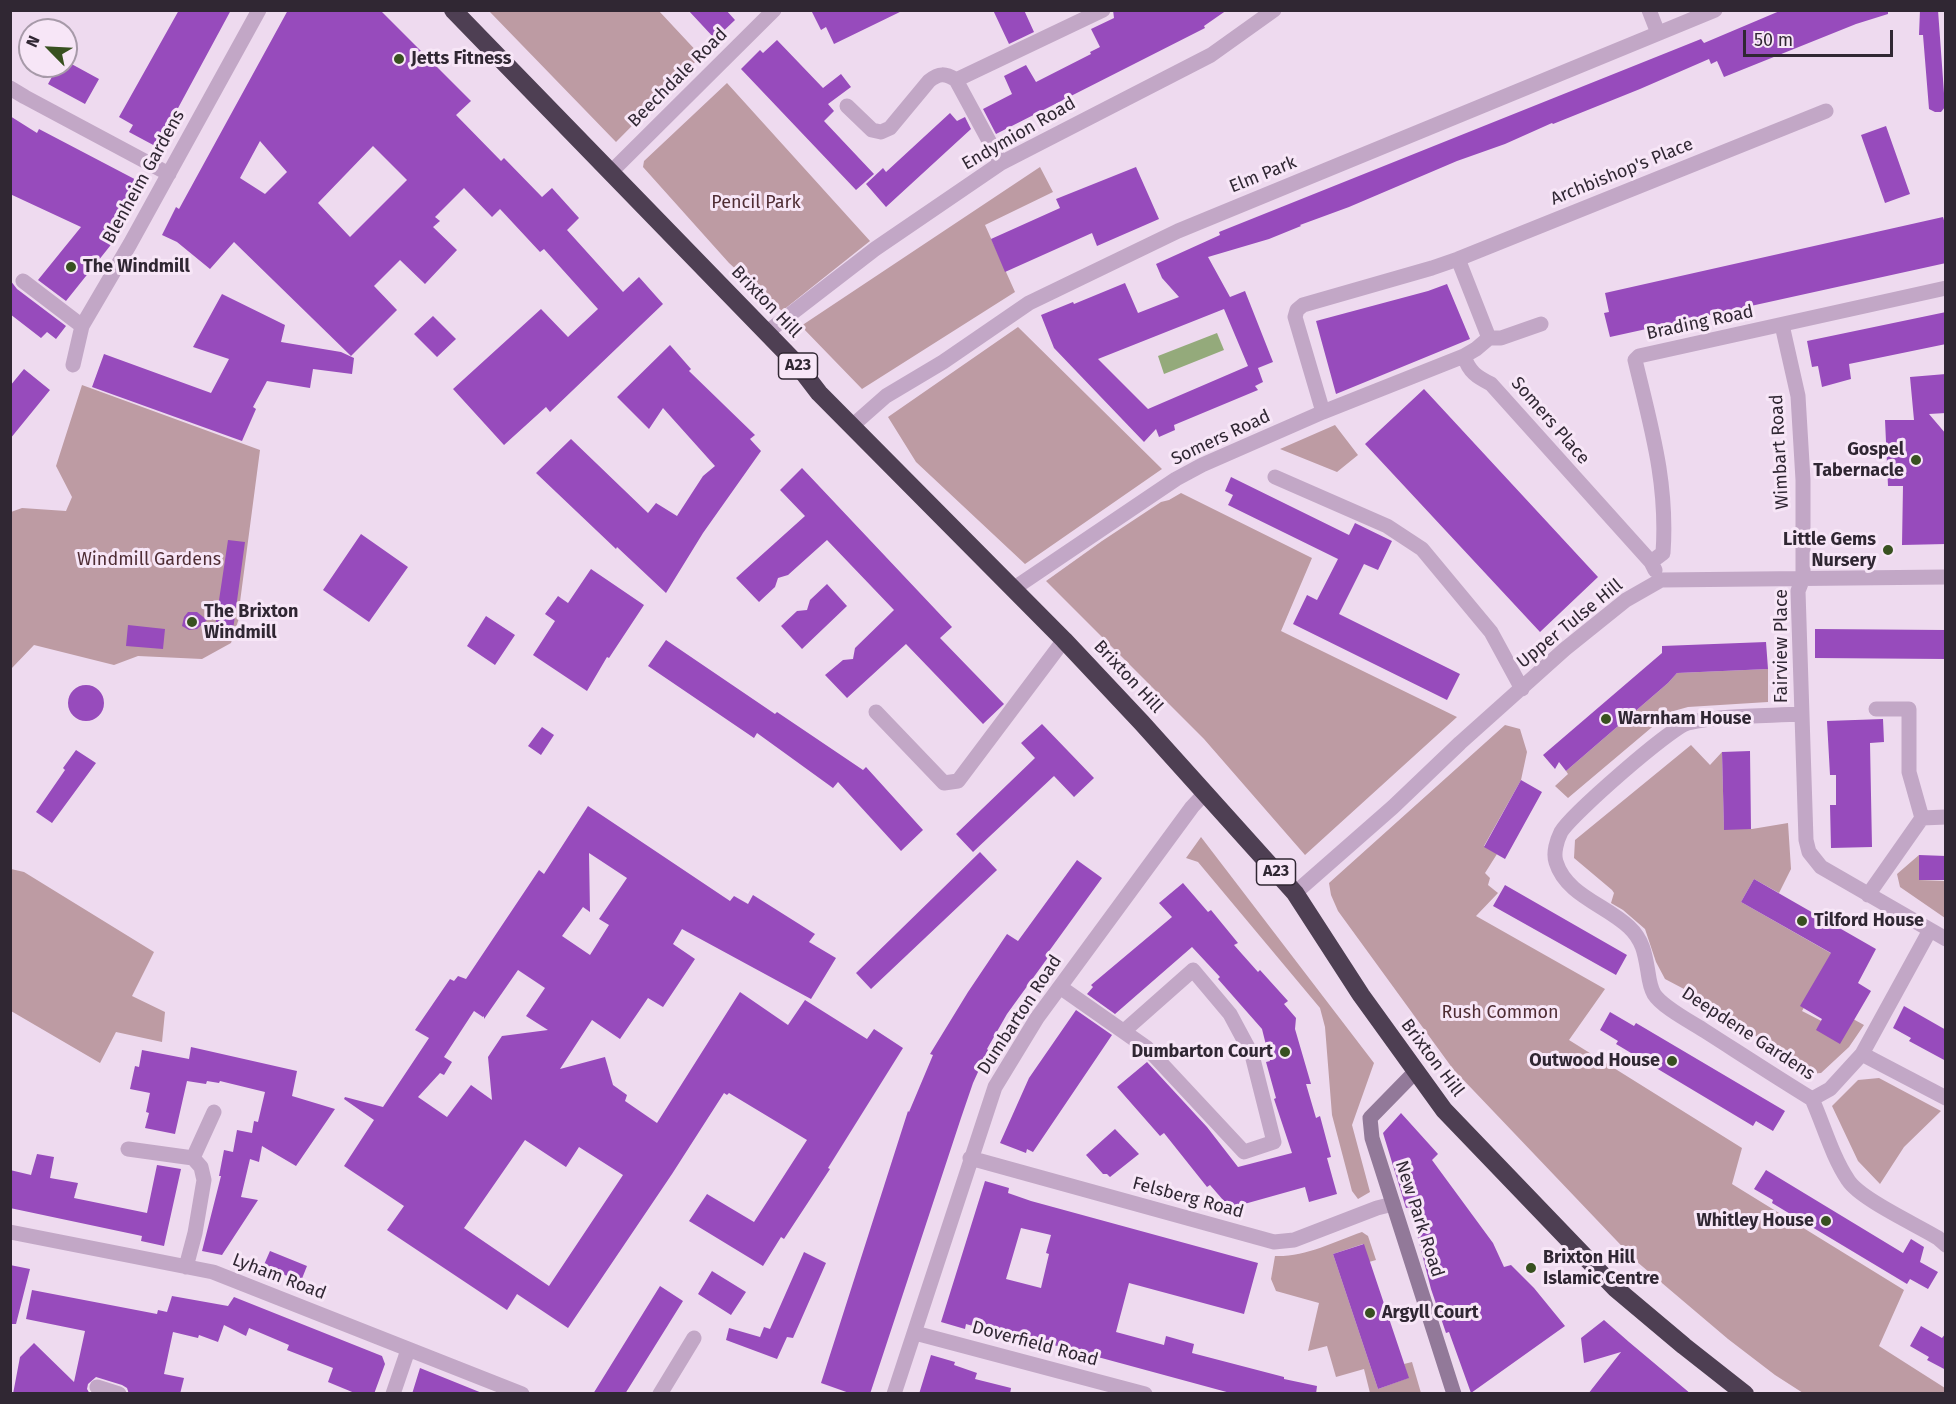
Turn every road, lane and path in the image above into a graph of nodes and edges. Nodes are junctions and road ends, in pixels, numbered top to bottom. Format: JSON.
{"nodes":[{"id":1,"x":259,"y":10,"type":"edge"},
{"id":2,"x":453,"y":10,"type":"edge"},
{"id":3,"x":774,"y":10,"type":"edge"},
{"id":4,"x":1103,"y":10,"type":"edge"},
{"id":5,"x":1274,"y":10,"type":"edge"},
{"id":6,"x":1649,"y":10,"type":"edge"},
{"id":7,"x":1715,"y":10,"type":"edge"},
{"id":8,"x":1658,"y":33,"type":"junction"},
{"id":9,"x":956,"y":80,"type":"junction"},
{"id":10,"x":10,"y":88,"type":"edge"},
{"id":11,"x":847,"y":106,"type":"dead end"},
{"id":12,"x":1826,"y":111,"type":"dead end"},
{"id":13,"x":1001,"y":163,"type":"junction"},
{"id":14,"x":610,"y":173,"type":"junction"},
{"id":15,"x":169,"y":174,"type":"junction"},
{"id":16,"x":1458,"y":259,"type":"junction"},
{"id":17,"x":23,"y":281,"type":"dead end"},
{"id":18,"x":1946,"y":288,"type":"edge"},
{"id":19,"x":1541,"y":324,"type":"dead end"},
{"id":20,"x":1782,"y":325,"type":"junction"},
{"id":21,"x":82,"y":326,"type":"junction"},
{"id":22,"x":766,"y":333,"type":"junction"},
{"id":23,"x":1489,"y":339,"type":"junction"},
{"id":24,"x":1464,"y":356,"type":"junction"},
{"id":25,"x":73,"y":365,"type":"dead end"},
{"id":26,"x":1323,"y":412,"type":"junction"},
{"id":27,"x":852,"y":426,"type":"junction"},
{"id":28,"x":1275,"y":477,"type":"dead end"},
{"id":29,"x":1651,"y":562,"type":"junction"},
{"id":30,"x":1803,"y":578,"type":"junction"},
{"id":31,"x":1946,"y":578,"type":"edge"},
{"id":32,"x":1661,"y":580,"type":"junction"},
{"id":33,"x":1013,"y":589,"type":"junction"},
{"id":34,"x":1064,"y":640,"type":"junction"},
{"id":35,"x":1522,"y":689,"type":"junction"},
{"id":36,"x":1876,"y":709,"type":"dead end"},
{"id":37,"x":876,"y":712,"type":"dead end"},
{"id":38,"x":1801,"y":714,"type":"junction"},
{"id":39,"x":1205,"y":792,"type":"junction"},
{"id":40,"x":1946,"y":817,"type":"edge"},
{"id":41,"x":1922,"y":818,"type":"junction"},
{"id":42,"x":1295,"y":893,"type":"junction"},
{"id":43,"x":1868,"y":895,"type":"junction"},
{"id":44,"x":1930,"y":930,"type":"junction"},
{"id":45,"x":1946,"y":939,"type":"edge"},
{"id":46,"x":1060,"y":987,"type":"junction"},
{"id":47,"x":1124,"y":1031,"type":"junction"},
{"id":48,"x":1862,"y":1054,"type":"junction"},
{"id":49,"x":1415,"y":1072,"type":"junction"},
{"id":50,"x":1946,"y":1098,"type":"edge"},
{"id":51,"x":1812,"y":1099,"type":"junction"},
{"id":52,"x":214,"y":1112,"type":"dead end"},
{"id":53,"x":128,"y":1149,"type":"dead end"},
{"id":54,"x":193,"y":1158,"type":"junction"},
{"id":55,"x":970,"y":1158,"type":"junction"},
{"id":56,"x":1393,"y":1204,"type":"junction"},
{"id":57,"x":10,"y":1232,"type":"edge"},
{"id":58,"x":1946,"y":1245,"type":"edge"},
{"id":59,"x":186,"y":1267,"type":"junction"},
{"id":60,"x":915,"y":1333,"type":"junction"},
{"id":61,"x":694,"y":1338,"type":"dead end"},
{"id":62,"x":408,"y":1350,"type":"junction"},
{"id":63,"x":97,"y":1387,"type":"dead end"},
{"id":64,"x":119,"y":1394,"type":"edge"},
{"id":65,"x":393,"y":1394,"type":"edge"},
{"id":66,"x":522,"y":1394,"type":"edge"},
{"id":67,"x":660,"y":1394,"type":"edge"},
{"id":68,"x":894,"y":1394,"type":"edge"},
{"id":69,"x":1145,"y":1394,"type":"edge"},
{"id":70,"x":1454,"y":1394,"type":"edge"},
{"id":71,"x":1745,"y":1394,"type":"edge"}],
"edges":[{"from":1,"to":15,"type":"street","name":"Blenheim Gardens"},
{"from":2,"to":14,"type":"highway","name":"Brixton Hill","number":"A23"},
{"from":3,"to":14,"type":"street","name":"Beechdale Road"},
{"from":4,"to":9,"type":"street"},
{"from":5,"to":13,"type":"street","name":"Endymion Road"},
{"from":6,"to":8,"type":"street"},
{"from":7,"to":8,"type":"street","name":"Elm Park"},
{"from":8,"to":27,"type":"street","name":"Elm Park"},
{"from":9,"to":11,"type":"street"},
{"from":9,"to":13,"type":"street"},
{"from":10,"to":15,"type":"street"},
{"from":12,"to":16,"type":"street","name":"Archbishop's Place"},
{"from":13,"to":22,"type":"street","name":"Endymion Road"},
{"from":14,"to":22,"type":"highway","name":"Brixton Hill","number":"A23"},
{"from":15,"to":21,"type":"street","name":"Blenheim Gardens"},
{"from":16,"to":23,"type":"street"},
{"from":16,"to":26,"type":"street","name":"Archbishop's Place"},
{"from":17,"to":21,"type":"street"},
{"from":18,"to":20,"type":"street","name":"Brading Road"},
{"from":19,"to":23,"type":"street"},
{"from":20,"to":29,"type":"street","name":"Brading Road"},
{"from":20,"to":30,"type":"street","name":"Wimbart Road"},
{"from":21,"to":25,"type":"street","name":"Blenheim Gardens"},
{"from":22,"to":27,"type":"highway","name":"Brixton Hill","number":"A23"},
{"from":23,"to":24,"type":"street"},
{"from":24,"to":26,"type":"street","name":"Somers Road"},
{"from":24,"to":29,"type":"street","name":"Somers Place"},
{"from":26,"to":33,"type":"street","name":"Somers Road"},
{"from":27,"to":33,"type":"highway","name":"Brixton Hill","number":"A23"},
{"from":28,"to":35,"type":"street"},
{"from":29,"to":32,"type":"street","name":"Somers Place"},
{"from":30,"to":31,"type":"street","name":"Upper Tulse Hill"},
{"from":30,"to":32,"type":"street","name":"Upper Tulse Hill"},
{"from":30,"to":38,"type":"street","name":"Fairview Place"},
{"from":32,"to":35,"type":"street","name":"Upper Tulse Hill"},
{"from":33,"to":34,"type":"highway","name":"Brixton Hill","number":"A23"},
{"from":34,"to":37,"type":"street"},
{"from":34,"to":39,"type":"highway","name":"Brixton Hill","number":"A23"},
{"from":35,"to":42,"type":"street","name":"Upper Tulse Hill"},
{"from":36,"to":41,"type":"street"},
{"from":38,"to":43,"type":"street","name":"Fairview Place"},
{"from":38,"to":51,"type":"street","name":"Deepdene Gardens"},
{"from":39,"to":42,"type":"highway","name":"Brixton Hill","number":"A23"},
{"from":39,"to":46,"type":"street","name":"Dumbarton Road"},
{"from":40,"to":41,"type":"street"},
{"from":41,"to":43,"type":"street"},
{"from":42,"to":49,"type":"highway","name":"Brixton Hill","number":"A23"},
{"from":43,"to":44,"type":"street","name":"Fairview Place"},
{"from":44,"to":45,"type":"street","name":"Fairview Place"},
{"from":44,"to":48,"type":"street","name":"Deepdene Gardens"},
{"from":46,"to":47,"type":"street"},
{"from":46,"to":55,"type":"street","name":"Dumbarton Road"},
{"from":47,"to":47,"type":"street"},
{"from":48,"to":50,"type":"street"},
{"from":48,"to":51,"type":"street","name":"Deepdene Gardens"},
{"from":49,"to":56,"type":"street","name":"New Park Road"},
{"from":49,"to":71,"type":"highway","name":"Brixton Hill","number":"A23"},
{"from":51,"to":58,"type":"street"},
{"from":52,"to":54,"type":"street"},
{"from":53,"to":54,"type":"street"},
{"from":54,"to":59,"type":"street"},
{"from":55,"to":56,"type":"street","name":"Felsberg Road"},
{"from":55,"to":60,"type":"street","name":"Dumbarton Road"},
{"from":56,"to":70,"type":"street","name":"New Park Road"},
{"from":57,"to":59,"type":"street","name":"Lyham Road"},
{"from":59,"to":62,"type":"street","name":"Lyham Road"},
{"from":60,"to":68,"type":"street","name":"Dumbarton Road"},
{"from":60,"to":69,"type":"street","name":"Doverfield Road"},
{"from":61,"to":67,"type":"street"},
{"from":62,"to":65,"type":"street"},
{"from":62,"to":66,"type":"street","name":"Lyham Road"},
{"from":63,"to":64,"type":"street"}]}
